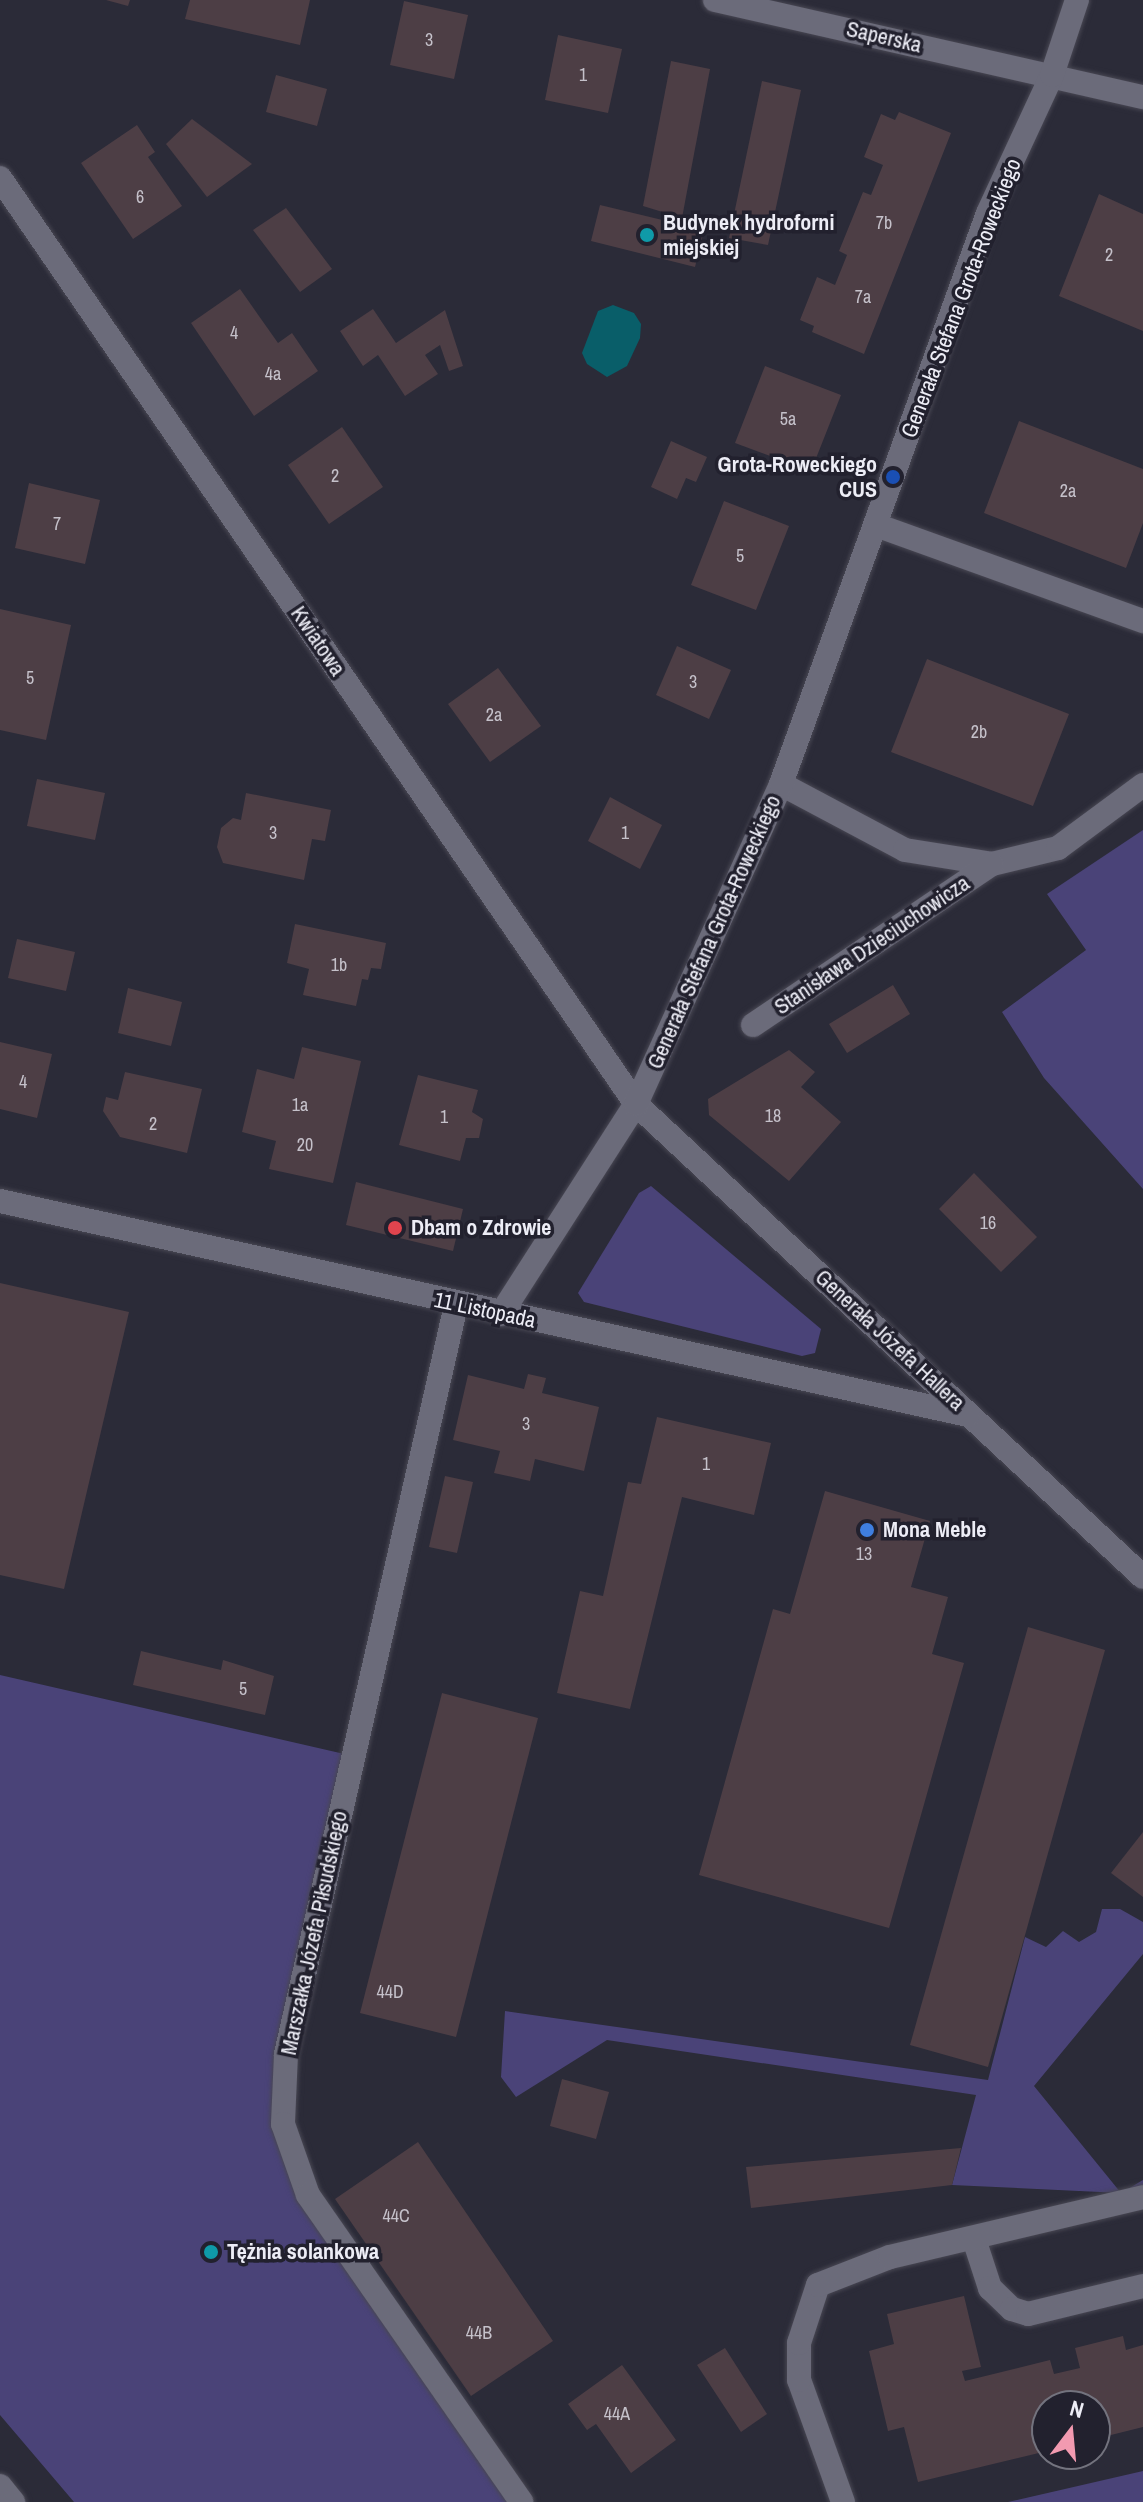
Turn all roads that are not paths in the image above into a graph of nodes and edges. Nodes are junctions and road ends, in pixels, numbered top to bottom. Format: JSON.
{"nodes":[{"id":1,"x":715,"y":0,"type":"edge"},
{"id":2,"x":1077,"y":0,"type":"edge"},
{"id":3,"x":1052,"y":75,"type":"junction"},
{"id":4,"x":1143,"y":97,"type":"edge"},
{"id":5,"x":0,"y":178,"type":"edge"},
{"id":6,"x":876,"y":525,"type":"junction"},
{"id":7,"x":1143,"y":621,"type":"edge"},
{"id":8,"x":781,"y":784,"type":"junction"},
{"id":9,"x":1143,"y":785,"type":"edge"},
{"id":10,"x":992,"y":864,"type":"junction"},
{"id":11,"x":753,"y":1025,"type":"dead end"},
{"id":12,"x":636,"y":1104,"type":"junction"},
{"id":13,"x":0,"y":1201,"type":"edge"},
{"id":14,"x":456,"y":1305,"type":"junction"},
{"id":15,"x":501,"y":1314,"type":"junction"},
{"id":16,"x":970,"y":1416,"type":"junction"},
{"id":17,"x":1143,"y":1577,"type":"edge"},
{"id":18,"x":1143,"y":2197,"type":"edge"},
{"id":19,"x":974,"y":2239,"type":"junction"},
{"id":20,"x":1143,"y":2286,"type":"edge"},
{"id":21,"x":0,"y":2486,"type":"edge"},
{"id":22,"x":13,"y":2502,"type":"edge"},
{"id":23,"x":521,"y":2502,"type":"edge"},
{"id":24,"x":843,"y":2502,"type":"edge"}],
"edges":[{"from":1,"to":3,"type":"street","name":"Saperska"},
{"from":2,"to":3,"type":"street","name":"Generała Stefana Grota-Roweckiego"},
{"from":3,"to":4,"type":"street"},
{"from":3,"to":6,"type":"street","name":"Generała Stefana Grota-Roweckiego"},
{"from":5,"to":12,"type":"street","name":"Kwiatowa"},
{"from":6,"to":7,"type":"street"},
{"from":6,"to":8,"type":"street","name":"Generała Stefana Grota-Roweckiego"},
{"from":8,"to":10,"type":"street","name":"Stanisława Dzieciuchowicza"},
{"from":8,"to":12,"type":"street","name":"Generała Stefana Grota-Roweckiego"},
{"from":9,"to":10,"type":"street","name":"Stanisława Dzieciuchowicza"},
{"from":10,"to":11,"type":"street","name":"Stanisława Dzieciuchowicza"},
{"from":12,"to":15,"type":"street","name":"Generała Stefana Grota-Roweckiego"},
{"from":12,"to":16,"type":"street","name":"Generała Józefa Hallera"},
{"from":13,"to":14,"type":"street","name":"11 Listopada"},
{"from":14,"to":15,"type":"street","name":"11 Listopada"},
{"from":14,"to":23,"type":"street","name":"Marszałka Józefa Piłsudskiego"},
{"from":15,"to":16,"type":"street","name":"11 Listopada"},
{"from":16,"to":17,"type":"street","name":"Generała Józefa Hallera"},
{"from":18,"to":19,"type":"street"},
{"from":19,"to":20,"type":"street"},
{"from":19,"to":24,"type":"street"},
{"from":21,"to":22,"type":"street"}]}
